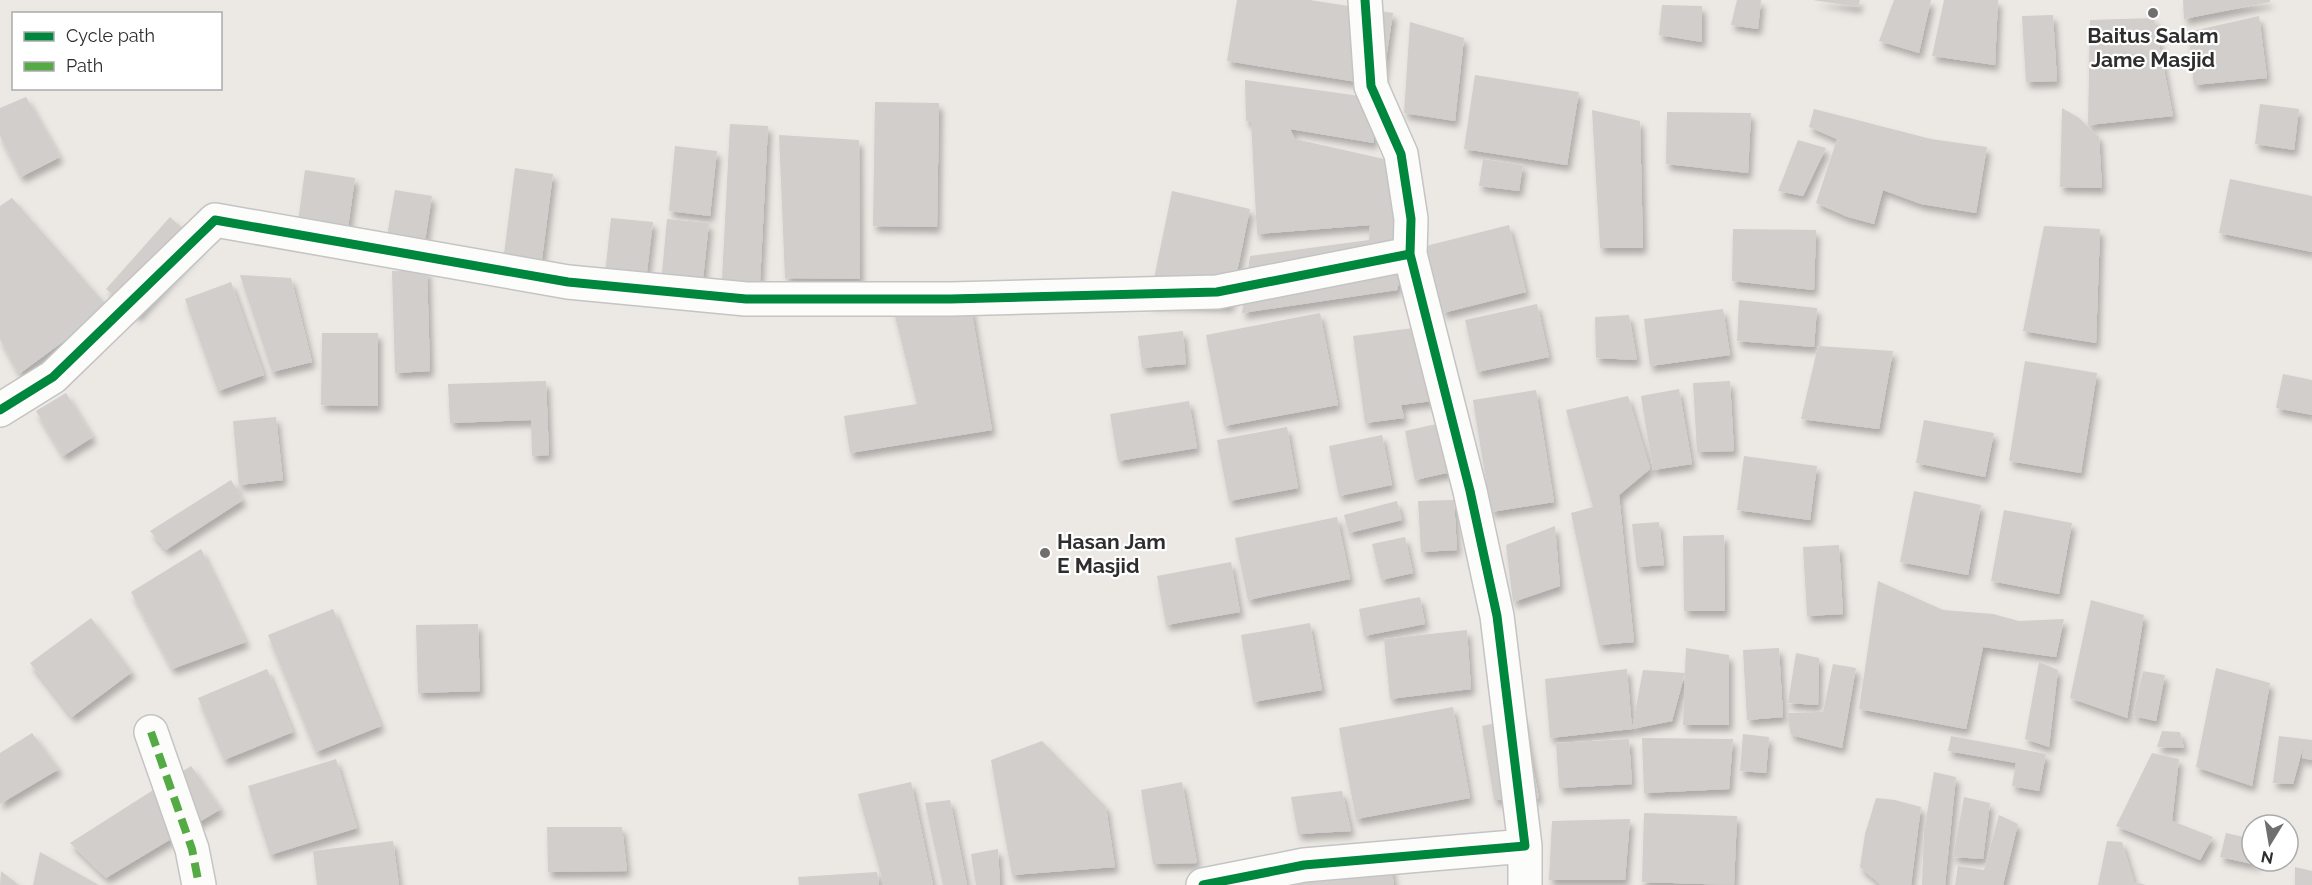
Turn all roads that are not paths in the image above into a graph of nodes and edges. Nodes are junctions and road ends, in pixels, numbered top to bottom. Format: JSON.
{"nodes":[{"id":1,"x":1365,"y":0,"type":"edge"},
{"id":2,"x":1410,"y":254,"type":"junction"},
{"id":3,"x":0,"y":410,"type":"edge"},
{"id":4,"x":151,"y":732,"type":"dead end"},
{"id":5,"x":1525,"y":846,"type":"junction"},
{"id":6,"x":199,"y":885,"type":"edge"},
{"id":7,"x":1203,"y":885,"type":"edge"},
{"id":8,"x":1525,"y":885,"type":"edge"}],
"edges":[{"from":1,"to":2,"type":"street"},
{"from":2,"to":3,"type":"street"},
{"from":2,"to":5,"type":"street"},
{"from":4,"to":6,"type":"street"},
{"from":5,"to":7,"type":"street"},
{"from":5,"to":8,"type":"street"}]}
